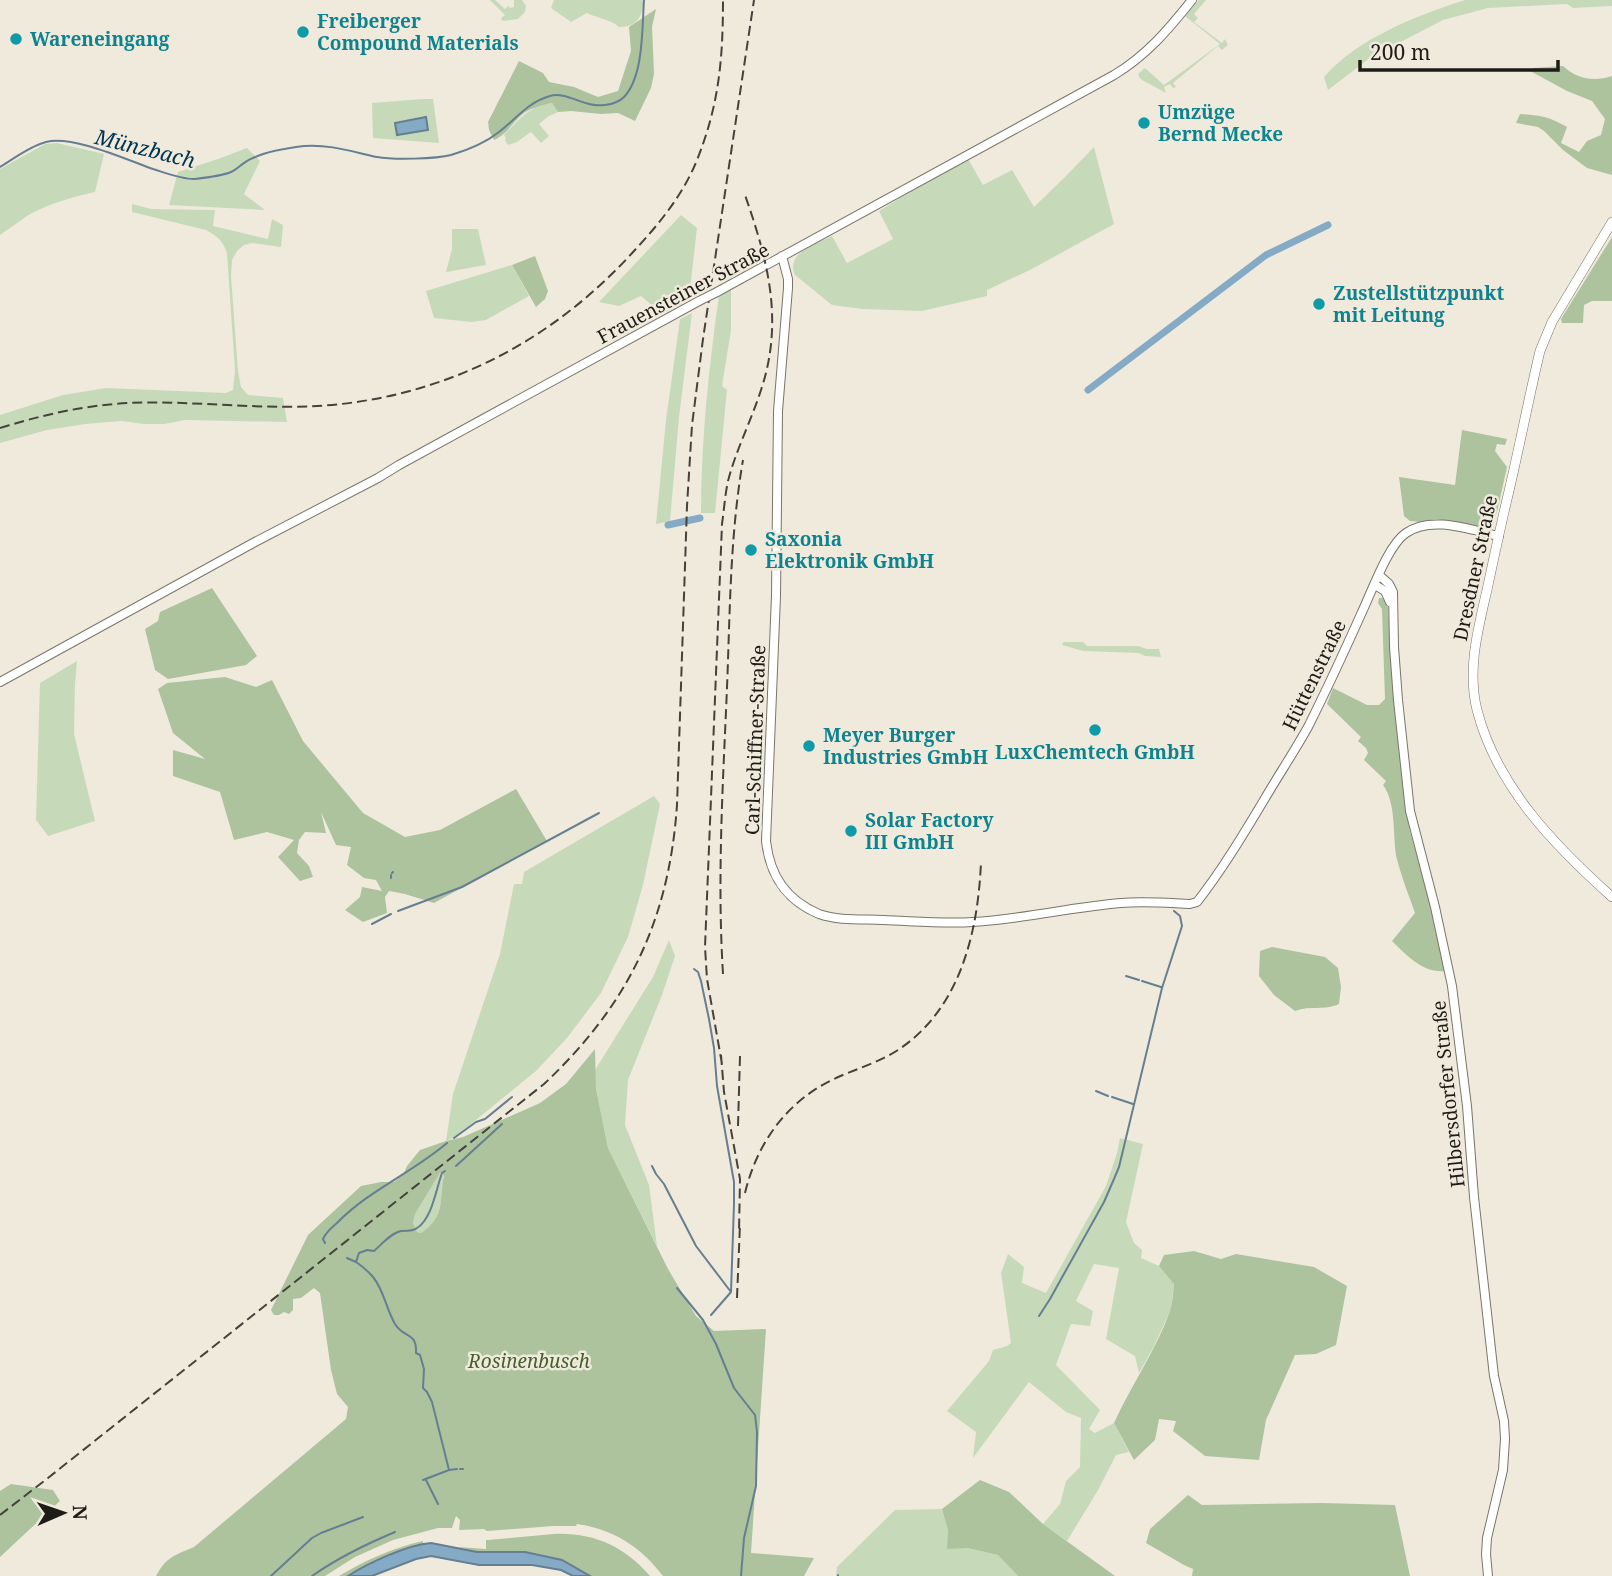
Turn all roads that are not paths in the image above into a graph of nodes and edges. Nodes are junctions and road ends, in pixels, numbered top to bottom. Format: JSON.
{"nodes":[{"id":1,"x":1192,"y":0,"type":"edge"},
{"id":2,"x":1612,"y":222,"type":"edge"},
{"id":3,"x":782,"y":256,"type":"junction"},
{"id":4,"x":1499,"y":536,"type":"junction"},
{"id":5,"x":1379,"y":575,"type":"junction"},
{"id":6,"x":1375,"y":584,"type":"junction"},
{"id":7,"x":1393,"y":610,"type":"junction"},
{"id":8,"x":0,"y":682,"type":"edge"},
{"id":9,"x":1612,"y":897,"type":"edge"},
{"id":10,"x":1190,"y":904,"type":"joint"},
{"id":11,"x":1488,"y":1576,"type":"edge"}],
"edges":[{"from":1,"to":3,"type":"main road","name":"Frauensteiner Straße"},
{"from":2,"to":4,"type":"main road","name":"Dresdner Straße"},
{"from":3,"to":8,"type":"main road","name":"Frauensteiner Straße","bridge":true},
{"from":3,"to":10,"type":"main road","name":"Carl-Schiffner-Straße"},
{"from":4,"to":5,"type":"main road","name":"Hüttenstraße"},
{"from":4,"to":9,"type":"main road","name":"Dresdner Straße"},
{"from":5,"to":6,"type":"main road","name":"Hüttenstraße"},
{"from":5,"to":7,"type":"main road","name":"Hilbersdorfer Straße"},
{"from":6,"to":7,"type":"main road"},
{"from":6,"to":10,"type":"main road","name":"Hüttenstraße"},
{"from":7,"to":11,"type":"main road","name":"Hilbersdorfer Straße"}]}
